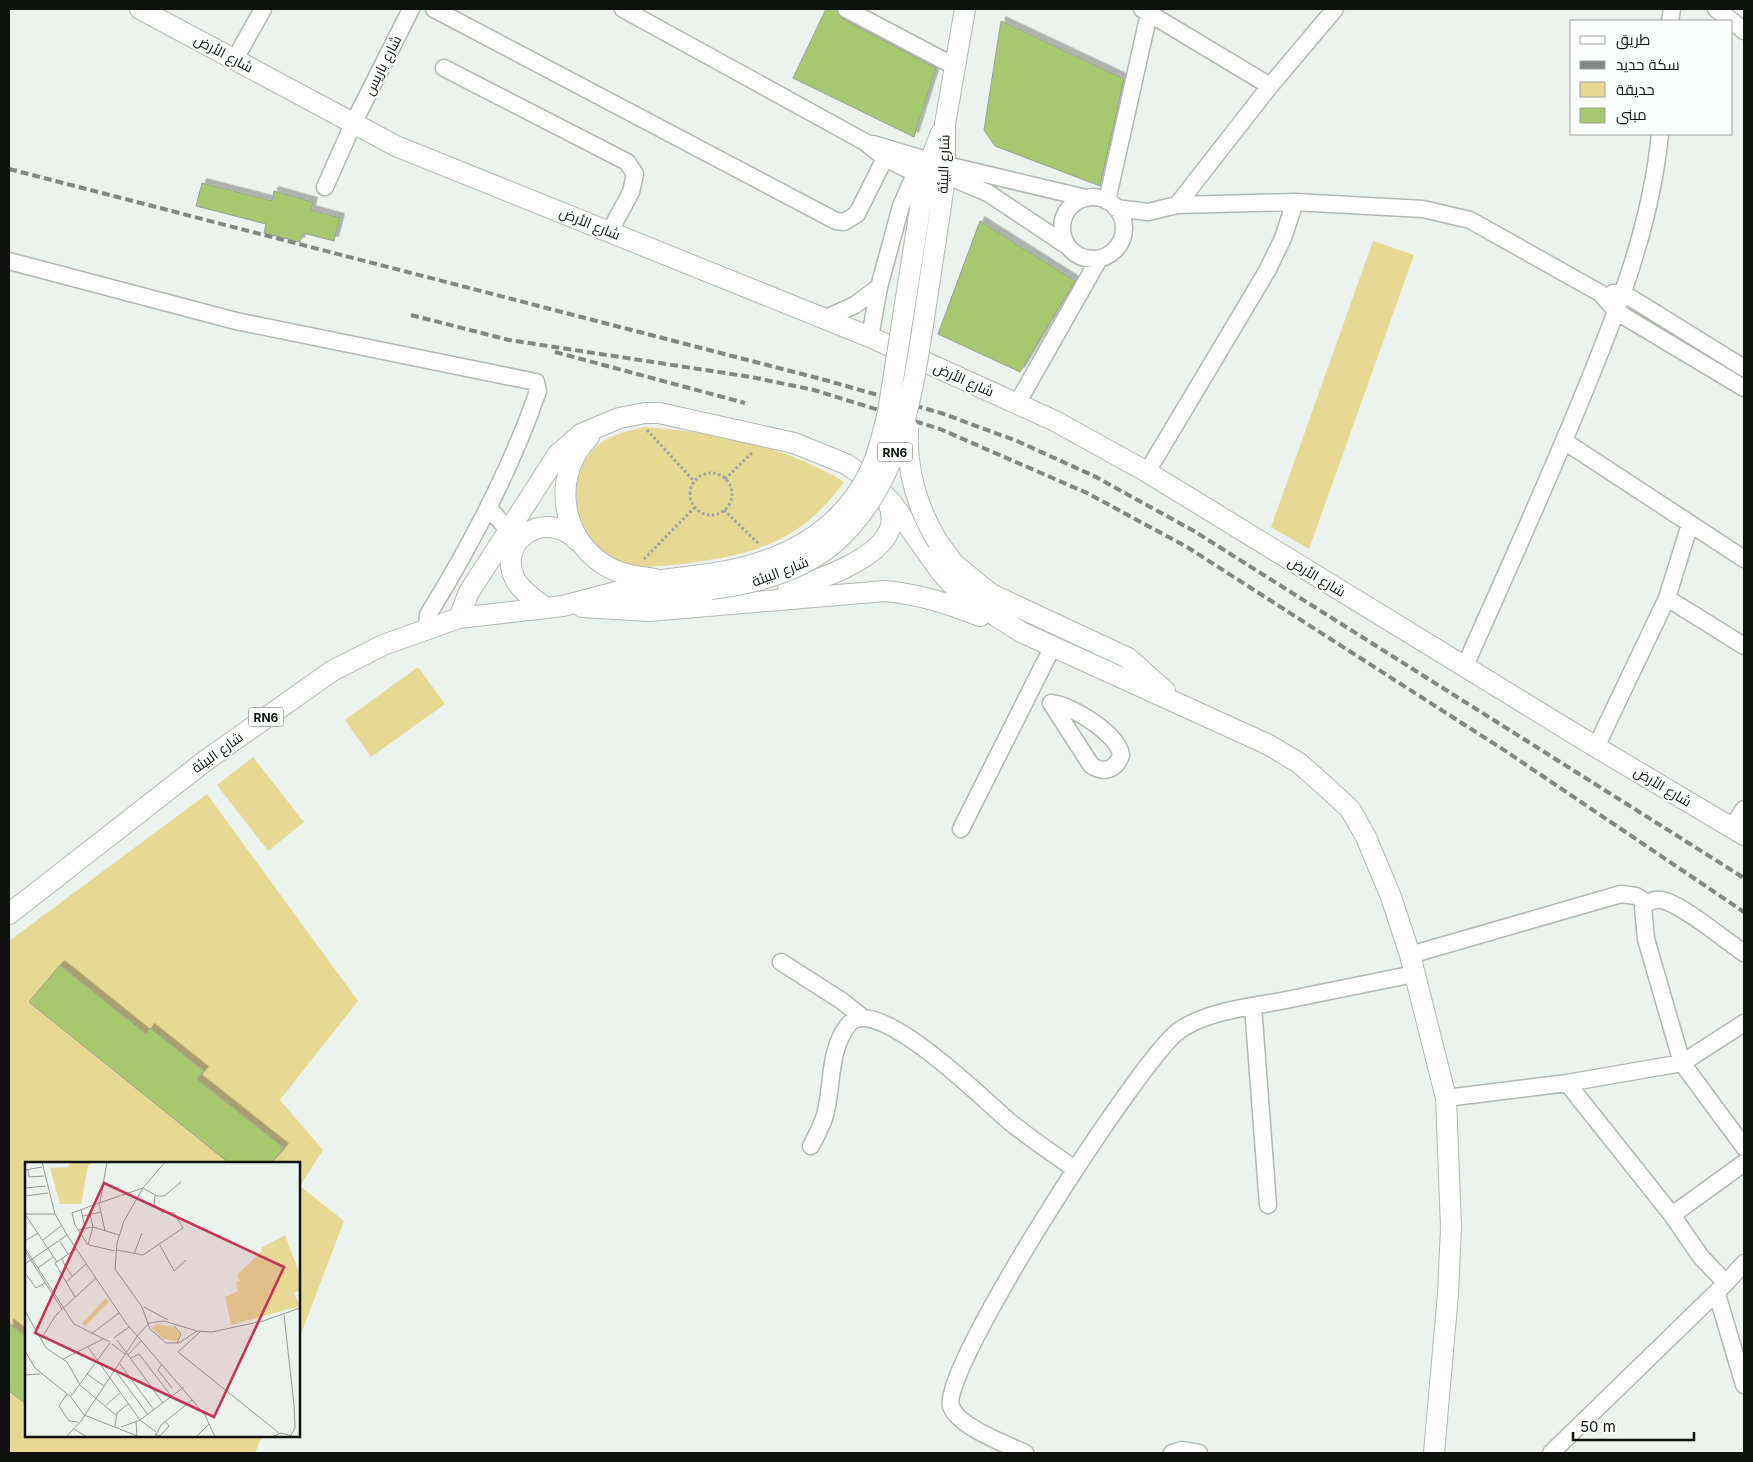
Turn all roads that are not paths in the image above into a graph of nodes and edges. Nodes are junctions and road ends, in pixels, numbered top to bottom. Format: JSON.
{"nodes":[{"id":1,"x":140,"y":9,"type":"edge"},
{"id":2,"x":263,"y":9,"type":"edge"},
{"id":3,"x":411,"y":9,"type":"edge"},
{"id":4,"x":434,"y":9,"type":"edge"},
{"id":5,"x":623,"y":9,"type":"edge"},
{"id":6,"x":846,"y":9,"type":"edge"},
{"id":7,"x":965,"y":9,"type":"edge"},
{"id":8,"x":1335,"y":9,"type":"edge"},
{"id":9,"x":1716,"y":9,"type":"edge"},
{"id":10,"x":1147,"y":10,"type":"edge"},
{"id":11,"x":1731,"y":20,"type":"edge"},
{"id":12,"x":1733,"y":22,"type":"edge"},
{"id":13,"x":1744,"y":31,"type":"edge"},
{"id":14,"x":235,"y":59,"type":"junction"},
{"id":15,"x":954,"y":66,"type":"junction"},
{"id":16,"x":444,"y":68,"type":"dead end"},
{"id":17,"x":1270,"y":86,"type":"junction"},
{"id":18,"x":354,"y":122,"type":"junction"},
{"id":19,"x":1660,"y":135,"type":"edge"},
{"id":20,"x":865,"y":142,"type":"junction"},
{"id":21,"x":885,"y":158,"type":"junction"},
{"id":22,"x":931,"y":167,"type":"junction"},
{"id":23,"x":324,"y":187,"type":"dead end"},
{"id":24,"x":1086,"y":198,"type":"junction"},
{"id":25,"x":1295,"y":202,"type":"junction"},
{"id":26,"x":1112,"y":204,"type":"junction"},
{"id":27,"x":1177,"y":205,"type":"junction"},
{"id":28,"x":1148,"y":212,"type":"junction"},
{"id":29,"x":610,"y":230,"type":"junction"},
{"id":30,"x":1122,"y":239,"type":"junction"},
{"id":31,"x":1066,"y":245,"type":"junction"},
{"id":32,"x":1099,"y":259,"type":"junction"},
{"id":33,"x":9,"y":261,"type":"edge"},
{"id":34,"x":879,"y":287,"type":"junction"},
{"id":35,"x":1600,"y":293,"type":"junction"},
{"id":36,"x":1623,"y":293,"type":"junction"},
{"id":37,"x":1617,"y":312,"type":"junction"},
{"id":38,"x":824,"y":319,"type":"junction"},
{"id":39,"x":870,"y":337,"type":"junction"},
{"id":40,"x":1744,"y":368,"type":"edge"},
{"id":41,"x":1744,"y":388,"type":"edge"},
{"id":42,"x":1018,"y":402,"type":"junction"},
{"id":43,"x":909,"y":407,"type":"junction"},
{"id":44,"x":608,"y":422,"type":"junction"},
{"id":45,"x":1564,"y":441,"type":"junction"},
{"id":46,"x":1147,"y":472,"type":"junction"},
{"id":47,"x":887,"y":499,"type":"junction"},
{"id":48,"x":489,"y":508,"type":"junction"},
{"id":49,"x":1690,"y":524,"type":"junction"},
{"id":50,"x":514,"y":536,"type":"junction"},
{"id":51,"x":584,"y":548,"type":"junction"},
{"id":52,"x":1744,"y":560,"type":"edge"},
{"id":53,"x":662,"y":580,"type":"junction"},
{"id":54,"x":710,"y":582,"type":"junction"},
{"id":55,"x":1667,"y":598,"type":"junction"},
{"id":56,"x":727,"y":604,"type":"junction"},
{"id":57,"x":563,"y":607,"type":"junction"},
{"id":58,"x":458,"y":618,"type":"junction"},
{"id":59,"x":426,"y":628,"type":"junction"},
{"id":60,"x":1022,"y":632,"type":"junction"},
{"id":61,"x":1054,"y":646,"type":"junction"},
{"id":62,"x":1744,"y":646,"type":"edge"},
{"id":63,"x":1465,"y":666,"type":"junction"},
{"id":64,"x":1031,"y":691,"type":"junction"},
{"id":65,"x":1051,"y":703,"type":"junction"},
{"id":66,"x":1179,"y":704,"type":"junction"},
{"id":67,"x":1596,"y":747,"type":"junction"},
{"id":68,"x":1744,"y":809,"type":"edge"},
{"id":69,"x":961,"y":829,"type":"dead end"},
{"id":70,"x":1738,"y":831,"type":"edge"},
{"id":71,"x":1647,"y":903,"type":"junction"},
{"id":72,"x":9,"y":914,"type":"edge"},
{"id":73,"x":1744,"y":953,"type":"edge"},
{"id":74,"x":1410,"y":955,"type":"junction"},
{"id":75,"x":781,"y":962,"type":"dead end"},
{"id":76,"x":1414,"y":974,"type":"junction"},
{"id":77,"x":1253,"y":1006,"type":"junction"},
{"id":78,"x":862,"y":1017,"type":"junction"},
{"id":79,"x":1743,"y":1026,"type":"edge"},
{"id":80,"x":1682,"y":1063,"type":"junction"},
{"id":81,"x":1567,"y":1083,"type":"junction"},
{"id":82,"x":1446,"y":1098,"type":"junction"},
{"id":83,"x":811,"y":1146,"type":"dead end"},
{"id":84,"x":1744,"y":1147,"type":"edge"},
{"id":85,"x":1744,"y":1163,"type":"edge"},
{"id":86,"x":1075,"y":1170,"type":"junction"},
{"id":87,"x":1268,"y":1205,"type":"dead end"},
{"id":88,"x":1672,"y":1215,"type":"junction"},
{"id":89,"x":1744,"y":1263,"type":"edge"},
{"id":90,"x":1721,"y":1289,"type":"junction"},
{"id":91,"x":1744,"y":1385,"type":"edge"},
{"id":92,"x":1025,"y":1453,"type":"edge"},
{"id":93,"x":1172,"y":1453,"type":"edge"},
{"id":94,"x":1199,"y":1453,"type":"edge"},
{"id":95,"x":1434,"y":1453,"type":"edge"},
{"id":96,"x":1551,"y":1453,"type":"edge"}],
"edges":[{"from":1,"to":14,"type":"main road","name":"شارع الأرض"},
{"from":2,"to":14,"type":"street"},
{"from":3,"to":18,"type":"street","name":"شارع باريس"},
{"from":4,"to":21,"type":"street"},
{"from":5,"to":20,"type":"street"},
{"from":6,"to":15,"type":"street"},
{"from":7,"to":15,"type":"main road","number":"RN6"},
{"from":8,"to":17,"type":"street"},
{"from":9,"to":11,"type":"street"},
{"from":10,"to":17,"type":"street"},
{"from":10,"to":26,"type":"street"},
{"from":12,"to":13,"type":"street"},
{"from":14,"to":18,"type":"main road","name":"شارع الأرض"},
{"from":15,"to":22,"type":"main road","name":"شارع البيئة","number":"RN6"},
{"from":16,"to":29,"type":"street"},
{"from":17,"to":27,"type":"street"},
{"from":18,"to":23,"type":"street","name":"شارع باريس"},
{"from":18,"to":29,"type":"main road","name":"شارع الأرض"},
{"from":19,"to":36,"type":"street"},
{"from":20,"to":21,"type":"street"},
{"from":20,"to":22,"type":"street"},
{"from":21,"to":22,"type":"street"},
{"from":22,"to":24,"type":"street"},
{"from":22,"to":31,"type":"street"},
{"from":22,"to":34,"type":"street"},
{"from":22,"to":43,"type":"main road","name":"شارع البيئة","number":"RN6","bridge":true},
{"from":22,"to":54,"type":"main road","name":"شارع البيئة","number":"RN6","bridge":true},
{"from":24,"to":26,"type":"street"},
{"from":24,"to":31,"type":"street"},
{"from":25,"to":27,"type":"street"},
{"from":25,"to":35,"type":"street"},
{"from":25,"to":46,"type":"street"},
{"from":26,"to":28,"type":"street"},
{"from":26,"to":30,"type":"street"},
{"from":27,"to":28,"type":"street"},
{"from":28,"to":30,"type":"street"},
{"from":29,"to":38,"type":"main road","name":"شارع الأرض"},
{"from":30,"to":32,"type":"street"},
{"from":31,"to":32,"type":"street"},
{"from":32,"to":42,"type":"street"},
{"from":33,"to":48,"type":"street"},
{"from":34,"to":38,"type":"street"},
{"from":34,"to":39,"type":"street"},
{"from":35,"to":36,"type":"street"},
{"from":35,"to":37,"type":"street"},
{"from":36,"to":37,"type":"street"},
{"from":36,"to":40,"type":"street"},
{"from":37,"to":41,"type":"street"},
{"from":37,"to":45,"type":"street"},
{"from":38,"to":39,"type":"main road","name":"شارع الأرض"},
{"from":39,"to":42,"type":"main road","name":"شارع الأرض"},
{"from":42,"to":46,"type":"main road","name":"شارع الأرض"},
{"from":43,"to":54,"type":"main road","name":"شارع البيئة","number":"RN6","bridge":true},
{"from":43,"to":66,"type":"main road","bridge":true},
{"from":44,"to":47,"type":"main road"},
{"from":44,"to":50,"type":"main road"},
{"from":44,"to":51,"type":"main road"},
{"from":45,"to":49,"type":"street"},
{"from":45,"to":63,"type":"street"},
{"from":46,"to":63,"type":"main road","name":"شارع الأرض"},
{"from":47,"to":56,"type":"main road"},
{"from":47,"to":60,"type":"main road"},
{"from":48,"to":50,"type":"street"},
{"from":48,"to":59,"type":"street"},
{"from":49,"to":52,"type":"street"},
{"from":49,"to":55,"type":"street"},
{"from":50,"to":51,"type":"main road"},
{"from":50,"to":57,"type":"main road"},
{"from":50,"to":58,"type":"main road"},
{"from":51,"to":53,"type":"main road"},
{"from":53,"to":54,"type":"main road","name":"شارع البيئة","number":"RN6"},
{"from":53,"to":57,"type":"main road","name":"شارع البيئة","number":"RN6"},
{"from":54,"to":57,"type":"main road","name":"شارع البيئة","number":"RN6"},
{"from":55,"to":62,"type":"street"},
{"from":55,"to":67,"type":"street"},
{"from":56,"to":57,"type":"main road"},
{"from":56,"to":60,"type":"main road"},
{"from":57,"to":58,"type":"main road","name":"شارع البيئة","number":"RN6"},
{"from":58,"to":59,"type":"main road","name":"شارع البيئة","number":"RN6"},
{"from":59,"to":72,"type":"main road","name":"شارع البيئة","number":"RN6"},
{"from":60,"to":61,"type":"main road"},
{"from":61,"to":64,"type":"street"},
{"from":61,"to":66,"type":"main road"},
{"from":63,"to":67,"type":"main road","name":"شارع الأرض"},
{"from":64,"to":65,"type":"street"},
{"from":64,"to":69,"type":"street"},
{"from":65,"to":65,"type":"street"},
{"from":66,"to":74,"type":"main road"},
{"from":67,"to":70,"type":"main road","name":"شارع الأرض"},
{"from":68,"to":70,"type":"street"},
{"from":71,"to":73,"type":"street"},
{"from":71,"to":74,"type":"street"},
{"from":71,"to":80,"type":"street"},
{"from":74,"to":76,"type":"main road"},
{"from":75,"to":78,"type":"street"},
{"from":76,"to":77,"type":"street"},
{"from":76,"to":82,"type":"main road"},
{"from":77,"to":86,"type":"street"},
{"from":77,"to":87,"type":"street"},
{"from":78,"to":83,"type":"street"},
{"from":78,"to":86,"type":"street"},
{"from":79,"to":80,"type":"street"},
{"from":80,"to":81,"type":"street"},
{"from":80,"to":84,"type":"street"},
{"from":81,"to":82,"type":"street"},
{"from":81,"to":88,"type":"street"},
{"from":82,"to":95,"type":"main road"},
{"from":85,"to":88,"type":"street"},
{"from":86,"to":92,"type":"street"},
{"from":88,"to":90,"type":"street"},
{"from":89,"to":90,"type":"street"},
{"from":90,"to":91,"type":"street"},
{"from":90,"to":96,"type":"street"},
{"from":93,"to":94,"type":"street"}]}
